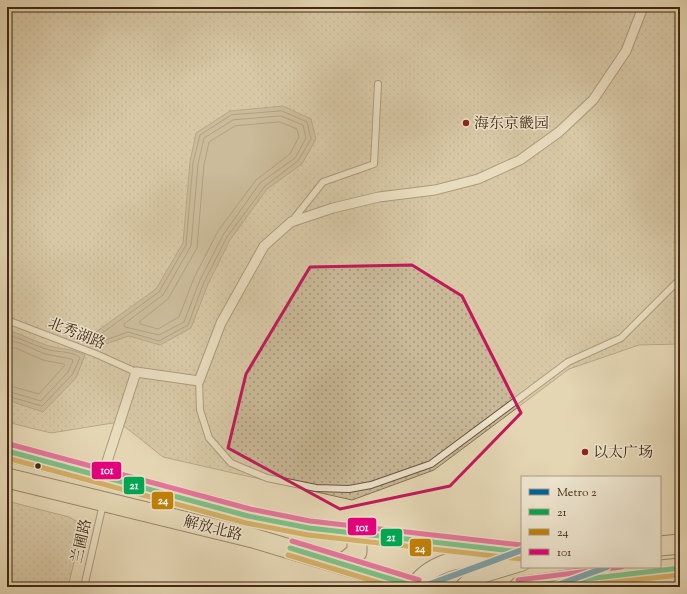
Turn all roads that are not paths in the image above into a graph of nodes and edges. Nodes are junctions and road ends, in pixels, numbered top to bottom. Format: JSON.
{"nodes":[{"id":1,"x":643,"y":7,"type":"edge"},
{"id":2,"x":378,"y":84,"type":"dead end"},
{"id":3,"x":291,"y":222,"type":"junction"},
{"id":4,"x":680,"y":279,"type":"edge"},
{"id":5,"x":7,"y":320,"type":"edge"},
{"id":6,"x":136,"y":372,"type":"junction"},
{"id":7,"x":199,"y":381,"type":"junction"},
{"id":8,"x":7,"y":451,"type":"edge"},
{"id":9,"x":102,"y":477,"type":"junction"},
{"id":10,"x":7,"y":478,"type":"edge"},
{"id":11,"x":104,"y":501,"type":"junction"},
{"id":12,"x":352,"y":534,"type":"junction"},
{"id":13,"x":680,"y":544,"type":"edge"},
{"id":14,"x":661,"y":546,"type":"edge"},
{"id":15,"x":521,"y":552,"type":"edge"},
{"id":16,"x":521,"y":556,"type":"edge"},
{"id":17,"x":521,"y":562,"type":"edge"},
{"id":18,"x":338,"y":563,"type":"junction"},
{"id":19,"x":680,"y":568,"type":"edge"},
{"id":20,"x":390,"y":583,"type":"edge"},
{"id":21,"x":471,"y":583,"type":"edge"},
{"id":22,"x":84,"y":587,"type":"edge"},
{"id":23,"x":415,"y":587,"type":"edge"},
{"id":24,"x":519,"y":587,"type":"edge"}],
"edges":[{"from":1,"to":3,"type":"street"},
{"from":2,"to":3,"type":"lane"},
{"from":3,"to":7,"type":"street"},
{"from":4,"to":7,"type":"lane"},
{"from":5,"to":6,"type":"lane","name":"北秀湖路"},
{"from":6,"to":7,"type":"street"},
{"from":6,"to":9,"type":"street"},
{"from":8,"to":9,"type":"main road","name":"解放北路"},
{"from":9,"to":12,"type":"main road","name":"解放北路"},
{"from":10,"to":11,"type":"main road","name":"解放北路"},
{"from":11,"to":18,"type":"main road","name":"解放北路"},
{"from":11,"to":22,"type":"lane","name":"兰圃路"},
{"from":12,"to":15,"type":"main road","name":"解放北路"},
{"from":12,"to":18,"type":"main road"},
{"from":13,"to":14,"type":"main road"},
{"from":16,"to":23,"type":"main road"},
{"from":17,"to":21,"type":"main road"},
{"from":18,"to":20,"type":"main road","name":"解放北路"},
{"from":19,"to":24,"type":"main road"},
{"from":20,"to":23,"type":"main road","name":"解放北路"}]}
